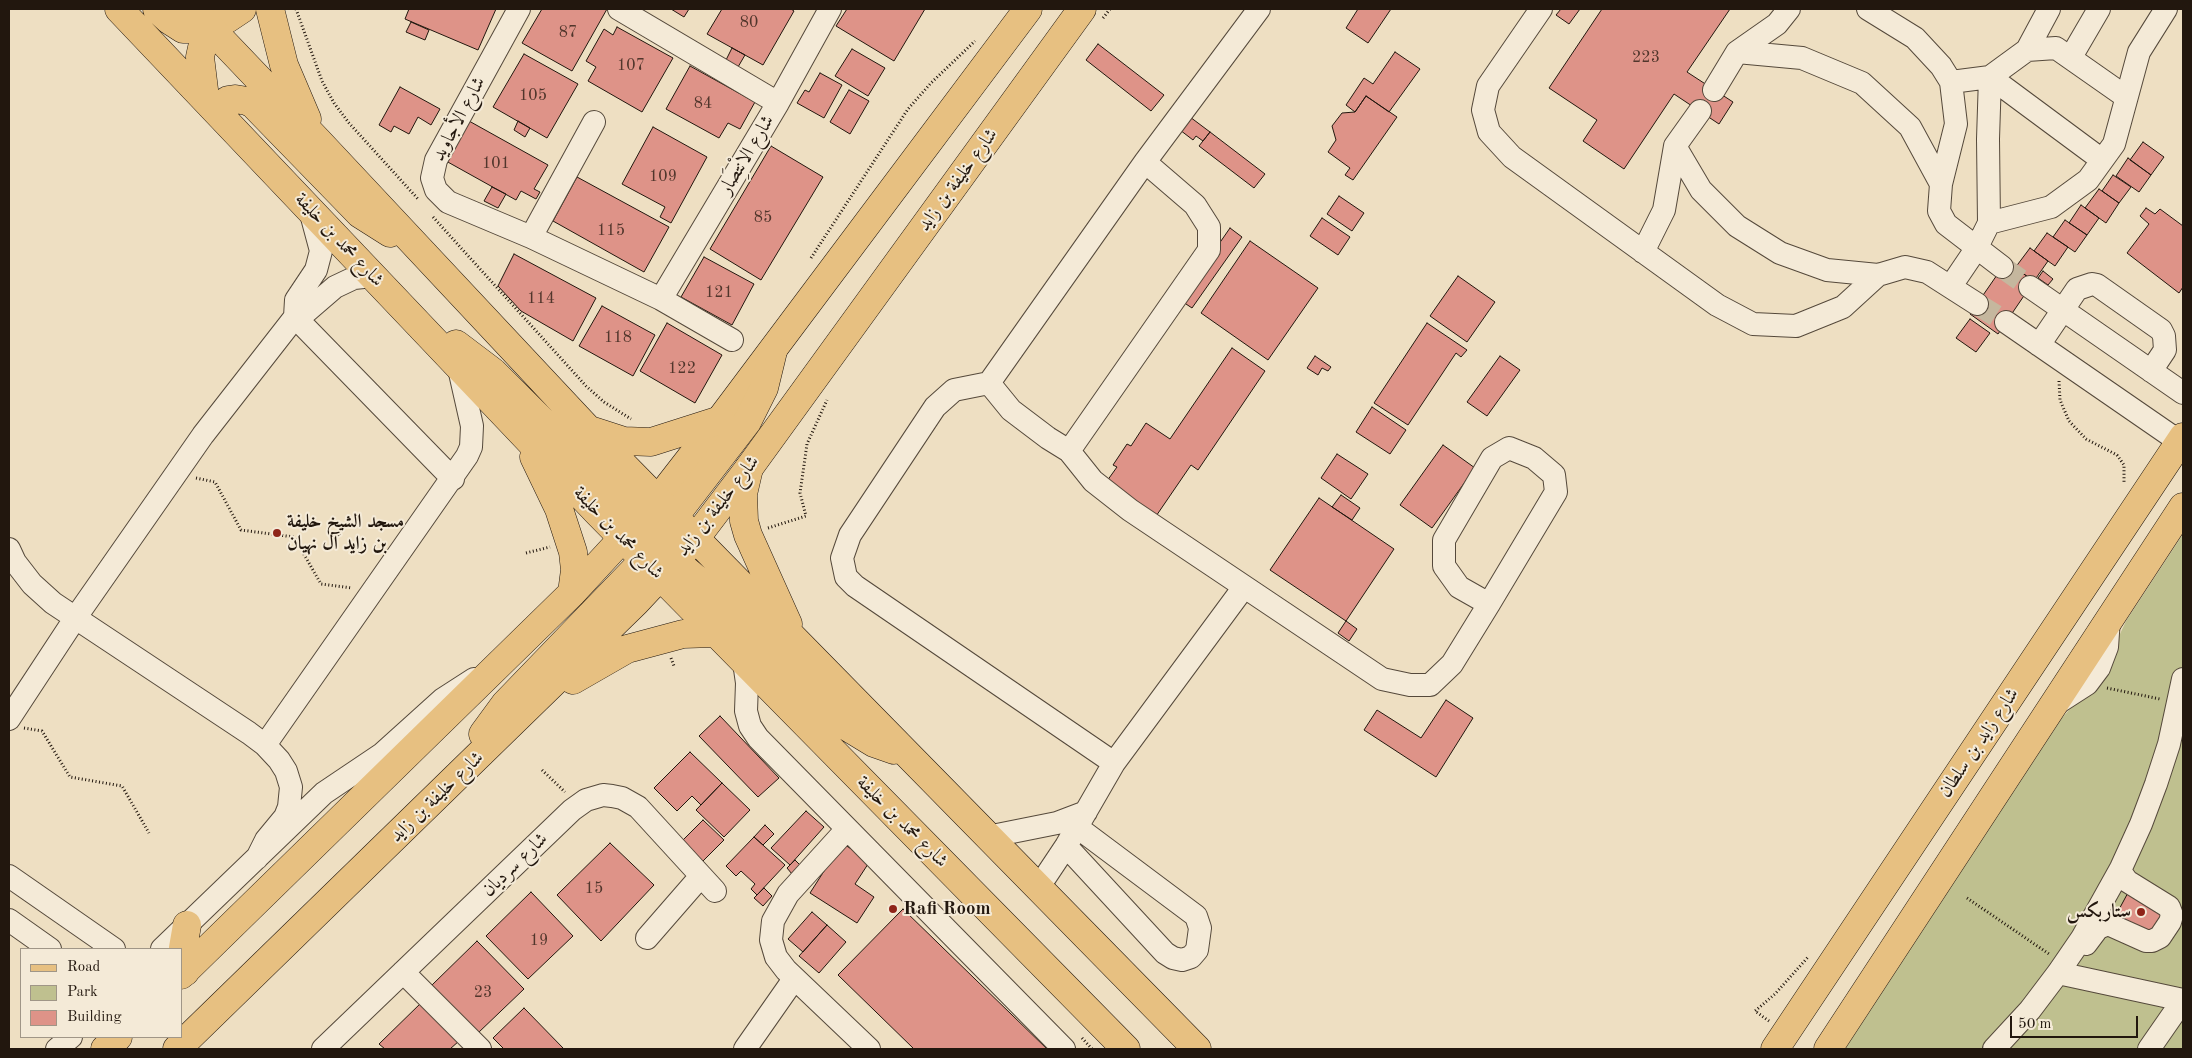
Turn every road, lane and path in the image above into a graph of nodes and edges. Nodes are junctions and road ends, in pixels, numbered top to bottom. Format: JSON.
{"nodes":[{"id":1,"x":119,"y":9,"type":"edge"},
{"id":2,"x":157,"y":9,"type":"edge"},
{"id":3,"x":242,"y":9,"type":"edge"},
{"id":4,"x":270,"y":9,"type":"edge"},
{"id":5,"x":296,"y":9,"type":"edge"},
{"id":6,"x":519,"y":9,"type":"edge"},
{"id":7,"x":619,"y":9,"type":"edge"},
{"id":8,"x":830,"y":9,"type":"edge"},
{"id":9,"x":1028,"y":9,"type":"edge"},
{"id":10,"x":1110,"y":9,"type":"edge"},
{"id":11,"x":1259,"y":9,"type":"edge"},
{"id":12,"x":1541,"y":9,"type":"edge"},
{"id":13,"x":1789,"y":9,"type":"edge"},
{"id":14,"x":1868,"y":9,"type":"edge"},
{"id":15,"x":2049,"y":9,"type":"edge"},
{"id":16,"x":2099,"y":9,"type":"edge"},
{"id":17,"x":2166,"y":9,"type":"edge"},
{"id":18,"x":202,"y":14,"type":"edge"},
{"id":19,"x":1090,"y":17,"type":"edge"},
{"id":20,"x":981,"y":35,"type":"dead end"},
{"id":21,"x":2027,"y":50,"type":"junction"},
{"id":22,"x":1737,"y":52,"type":"junction"},
{"id":23,"x":2071,"y":57,"type":"junction"},
{"id":24,"x":1990,"y":77,"type":"junction"},
{"id":25,"x":1951,"y":82,"type":"junction"},
{"id":26,"x":1714,"y":90,"type":"dead end"},
{"id":27,"x":2126,"y":96,"type":"junction"},
{"id":28,"x":778,"y":103,"type":"junction"},
{"id":29,"x":211,"y":104,"type":"junction"},
{"id":30,"x":1700,"y":111,"type":"dead end"},
{"id":31,"x":594,"y":122,"type":"dead end"},
{"id":32,"x":318,"y":141,"type":"junction"},
{"id":33,"x":1674,"y":146,"type":"junction"},
{"id":34,"x":2102,"y":160,"type":"junction"},
{"id":35,"x":1145,"y":162,"type":"junction"},
{"id":36,"x":1941,"y":184,"type":"junction"},
{"id":37,"x":418,"y":200,"type":"dead end"},
{"id":38,"x":310,"y":208,"type":"junction"},
{"id":39,"x":432,"y":215,"type":"dead end"},
{"id":40,"x":1990,"y":223,"type":"junction"},
{"id":41,"x":531,"y":237,"type":"junction"},
{"id":42,"x":413,"y":242,"type":"junction"},
{"id":43,"x":1976,"y":249,"type":"junction"},
{"id":44,"x":1643,"y":252,"type":"junction"},
{"id":45,"x":809,"y":263,"type":"dead end"},
{"id":46,"x":2002,"y":267,"type":"tunnel mouth"},
{"id":47,"x":316,"y":270,"type":"junction"},
{"id":48,"x":1878,"y":275,"type":"junction"},
{"id":49,"x":373,"y":276,"type":"junction"},
{"id":50,"x":335,"y":286,"type":"junction"},
{"id":51,"x":1950,"y":286,"type":"junction"},
{"id":52,"x":2030,"y":287,"type":"tunnel mouth"},
{"id":53,"x":661,"y":299,"type":"junction"},
{"id":54,"x":1977,"y":304,"type":"tunnel mouth"},
{"id":55,"x":2062,"y":310,"type":"junction"},
{"id":56,"x":296,"y":316,"type":"junction"},
{"id":57,"x":2006,"y":322,"type":"tunnel mouth"},
{"id":58,"x":428,"y":332,"type":"junction"},
{"id":59,"x":732,"y":340,"type":"dead end"},
{"id":60,"x":2039,"y":345,"type":"junction"},
{"id":61,"x":773,"y":351,"type":"junction"},
{"id":62,"x":458,"y":364,"type":"junction"},
{"id":63,"x":2068,"y":365,"type":"junction"},
{"id":64,"x":2151,"y":371,"type":"junction"},
{"id":65,"x":988,"y":383,"type":"junction"},
{"id":66,"x":2183,"y":393,"type":"edge"},
{"id":67,"x":830,"y":394,"type":"dead end"},
{"id":68,"x":720,"y":420,"type":"junction"},
{"id":69,"x":587,"y":428,"type":"junction"},
{"id":70,"x":524,"y":435,"type":"junction"},
{"id":71,"x":2181,"y":439,"type":"edge"},
{"id":72,"x":651,"y":442,"type":"junction"},
{"id":73,"x":1068,"y":450,"type":"junction"},
{"id":74,"x":749,"y":468,"type":"junction"},
{"id":75,"x":176,"y":473,"type":"junction"},
{"id":76,"x":453,"y":479,"type":"junction"},
{"id":77,"x":2121,"y":492,"type":"dead end"},
{"id":78,"x":2183,"y":507,"type":"edge"},
{"id":79,"x":748,"y":534,"type":"junction"},
{"id":80,"x":655,"y":539,"type":"junction"},
{"id":81,"x":695,"y":539,"type":"junction"},
{"id":82,"x":9,"y":550,"type":"edge"},
{"id":83,"x":1244,"y":587,"type":"junction"},
{"id":84,"x":373,"y":591,"type":"junction"},
{"id":85,"x":572,"y":593,"type":"junction"},
{"id":86,"x":1489,"y":604,"type":"junction"},
{"id":87,"x":76,"y":617,"type":"junction"},
{"id":88,"x":2109,"y":619,"type":"junction"},
{"id":89,"x":716,"y":633,"type":"junction"},
{"id":90,"x":797,"y":644,"type":"junction"},
{"id":91,"x":744,"y":662,"type":"junction"},
{"id":92,"x":495,"y":669,"type":"junction"},
{"id":93,"x":2183,"y":679,"type":"edge"},
{"id":94,"x":2087,"y":684,"type":"junction"},
{"id":95,"x":2181,"y":703,"type":"edge"},
{"id":96,"x":531,"y":706,"type":"junction"},
{"id":97,"x":2051,"y":707,"type":"junction"},
{"id":98,"x":13,"y":723,"type":"edge"},
{"id":99,"x":265,"y":745,"type":"junction"},
{"id":100,"x":905,"y":753,"type":"junction"},
{"id":101,"x":1114,"y":763,"type":"junction"},
{"id":102,"x":470,"y":765,"type":"junction"},
{"id":103,"x":542,"y":770,"type":"dead end"},
{"id":104,"x":578,"y":805,"type":"junction"},
{"id":105,"x":1082,"y":819,"type":"junction"},
{"id":106,"x":847,"y":829,"type":"junction"},
{"id":107,"x":149,"y":833,"type":"dead end"},
{"id":108,"x":987,"y":837,"type":"junction"},
{"id":109,"x":1066,"y":846,"type":"junction"},
{"id":110,"x":257,"y":858,"type":"junction"},
{"id":111,"x":1121,"y":860,"type":"junction"},
{"id":112,"x":2121,"y":868,"type":"junction"},
{"id":113,"x":9,"y":876,"type":"edge"},
{"id":114,"x":1100,"y":882,"type":"junction"},
{"id":115,"x":1038,"y":888,"type":"junction"},
{"id":116,"x":1967,"y":898,"type":"dead end"},
{"id":117,"x":9,"y":920,"type":"edge"},
{"id":118,"x":187,"y":925,"type":"junction"},
{"id":119,"x":647,"y":938,"type":"dead end"},
{"id":120,"x":49,"y":948,"type":"edge"},
{"id":121,"x":113,"y":948,"type":"edge"},
{"id":122,"x":163,"y":948,"type":"edge"},
{"id":123,"x":1814,"y":948,"type":"dead end"},
{"id":124,"x":2061,"y":968,"type":"junction"},
{"id":125,"x":404,"y":972,"type":"junction"},
{"id":126,"x":183,"y":973,"type":"edge"},
{"id":127,"x":794,"y":979,"type":"junction"},
{"id":128,"x":2183,"y":1000,"type":"edge"},
{"id":129,"x":70,"y":1038,"type":"edge"},
{"id":130,"x":117,"y":1038,"type":"edge"},
{"id":131,"x":1780,"y":1041,"type":"edge"},
{"id":132,"x":867,"y":1048,"type":"edge"},
{"id":133,"x":57,"y":1049,"type":"edge"},
{"id":134,"x":105,"y":1049,"type":"edge"},
{"id":135,"x":177,"y":1049,"type":"edge"},
{"id":136,"x":323,"y":1049,"type":"edge"},
{"id":137,"x":480,"y":1049,"type":"edge"},
{"id":138,"x":745,"y":1049,"type":"edge"},
{"id":139,"x":1064,"y":1049,"type":"edge"},
{"id":140,"x":1126,"y":1049,"type":"edge"},
{"id":141,"x":1197,"y":1049,"type":"edge"},
{"id":142,"x":1828,"y":1049,"type":"edge"},
{"id":143,"x":1994,"y":1049,"type":"edge"},
{"id":144,"x":2149,"y":1049,"type":"edge"}],
"edges":[{"from":1,"to":29,"type":"main road","name":"شارع محمد بن خليفة"},
{"from":2,"to":18,"type":"main road"},
{"from":3,"to":18,"type":"main road"},
{"from":4,"to":32,"type":"main road"},
{"from":5,"to":37,"type":"path"},
{"from":6,"to":41,"type":"street","name":"شارع الأجاويد"},
{"from":7,"to":28,"type":"street"},
{"from":8,"to":28,"type":"street","name":"شارع الانْتِصَار"},
{"from":9,"to":61,"type":"main road","name":"شارع خليفة بن زايد"},
{"from":10,"to":19,"type":"path"},
{"from":11,"to":35,"type":"street"},
{"from":12,"to":44,"type":"street"},
{"from":13,"to":22,"type":"street"},
{"from":14,"to":25,"type":"street"},
{"from":15,"to":21,"type":"street"},
{"from":16,"to":23,"type":"street"},
{"from":17,"to":27,"type":"street"},
{"from":18,"to":29,"type":"main road"},
{"from":18,"to":32,"type":"main road","name":"شارع محمد بن خليفة"},
{"from":19,"to":74,"type":"main road","name":"شارع خليفة بن زايد"},
{"from":20,"to":45,"type":"path"},
{"from":21,"to":23,"type":"street"},
{"from":21,"to":24,"type":"street"},
{"from":22,"to":26,"type":"street"},
{"from":22,"to":36,"type":"street"},
{"from":23,"to":27,"type":"street"},
{"from":24,"to":25,"type":"street"},
{"from":24,"to":34,"type":"street"},
{"from":24,"to":40,"type":"street"},
{"from":25,"to":36,"type":"street"},
{"from":27,"to":34,"type":"street"},
{"from":28,"to":53,"type":"street","name":"شارع الانْتِصَار"},
{"from":29,"to":38,"type":"main road","name":"شارع محمد بن خليفة"},
{"from":29,"to":42,"type":"main road"},
{"from":30,"to":33,"type":"street"},
{"from":31,"to":41,"type":"street"},
{"from":32,"to":42,"type":"main road","name":"شارع محمد بن خليفة"},
{"from":33,"to":44,"type":"street"},
{"from":33,"to":48,"type":"street"},
{"from":34,"to":40,"type":"street"},
{"from":35,"to":65,"type":"street"},
{"from":35,"to":73,"type":"street"},
{"from":36,"to":43,"type":"street"},
{"from":38,"to":47,"type":"street"},
{"from":38,"to":49,"type":"main road","name":"شارع محمد بن خليفة"},
{"from":39,"to":72,"type":"path"},
{"from":40,"to":43,"type":"street"},
{"from":41,"to":53,"type":"street","name":"شارع الأجاويد"},
{"from":42,"to":69,"type":"main road","name":"شارع محمد بن خليفة"},
{"from":43,"to":46,"type":"street"},
{"from":43,"to":51,"type":"street"},
{"from":44,"to":48,"type":"street"},
{"from":47,"to":50,"type":"street"},
{"from":47,"to":56,"type":"street"},
{"from":48,"to":51,"type":"street"},
{"from":49,"to":50,"type":"street"},
{"from":49,"to":58,"type":"main road","name":"شارع محمد بن خليفة"},
{"from":50,"to":56,"type":"street"},
{"from":51,"to":54,"type":"street"},
{"from":52,"to":55,"type":"street"},
{"from":53,"to":59,"type":"street","name":"شارع الأجاويد"},
{"from":55,"to":60,"type":"street"},
{"from":55,"to":64,"type":"street"},
{"from":55,"to":64,"type":"street"},
{"from":56,"to":75,"type":"street"},
{"from":56,"to":76,"type":"street"},
{"from":57,"to":60,"type":"street"},
{"from":58,"to":62,"type":"main road","name":"شارع محمد بن خليفة"},
{"from":58,"to":80,"type":"main road"},
{"from":60,"to":63,"type":"street"},
{"from":61,"to":68,"type":"main road","name":"شارع خليفة بن زايد"},
{"from":61,"to":80,"type":"main road"},
{"from":62,"to":70,"type":"main road","name":"شارع محمد بن خليفة"},
{"from":62,"to":76,"type":"street"},
{"from":63,"to":71,"type":"street"},
{"from":63,"to":77,"type":"path"},
{"from":64,"to":66,"type":"street"},
{"from":65,"to":73,"type":"street"},
{"from":65,"to":101,"type":"street"},
{"from":67,"to":79,"type":"path"},
{"from":68,"to":72,"type":"main road"},
{"from":68,"to":80,"type":"main road","name":"شارع خليفة بن زايد"},
{"from":69,"to":72,"type":"main road"},
{"from":69,"to":80,"type":"main road","name":"شارع محمد بن خليفة"},
{"from":70,"to":80,"type":"main road","name":"شارع محمد بن خليفة"},
{"from":70,"to":85,"type":"main road"},
{"from":71,"to":131,"type":"main road","name":"شارع زايد بن سلطان"},
{"from":73,"to":83,"type":"street"},
{"from":74,"to":79,"type":"main road"},
{"from":74,"to":81,"type":"main road","name":"شارع خليفة بن زايد"},
{"from":75,"to":84,"type":"path"},
{"from":75,"to":87,"type":"street"},
{"from":76,"to":84,"type":"street"},
{"from":78,"to":88,"type":"main road","name":"شارع زايد بن سلطان"},
{"from":79,"to":90,"type":"main road"},
{"from":80,"to":81,"type":"main road","name":"شارع محمد بن خليفة"},
{"from":80,"to":85,"type":"main road","name":"شارع خليفة بن زايد"},
{"from":80,"to":89,"type":"main road","name":"شارع محمد بن خليفة"},
{"from":80,"to":96,"type":"main road","name":"شارع خليفة بن زايد"},
{"from":80,"to":100,"type":"main road"},
{"from":80,"to":102,"type":"main road"},
{"from":81,"to":90,"type":"main road","name":"شارع محمد بن خليفة"},
{"from":82,"to":87,"type":"street"},
{"from":83,"to":86,"type":"street"},
{"from":83,"to":101,"type":"street"},
{"from":84,"to":99,"type":"street"},
{"from":85,"to":92,"type":"main road","name":"شارع خليفة بن زايد"},
{"from":86,"to":86,"type":"street"},
{"from":87,"to":98,"type":"street"},
{"from":87,"to":99,"type":"street"},
{"from":88,"to":94,"type":"street"},
{"from":88,"to":97,"type":"main road","name":"شارع زايد بن سلطان"},
{"from":89,"to":91,"type":"main road","name":"شارع محمد بن خليفة"},
{"from":89,"to":96,"type":"main road"},
{"from":90,"to":100,"type":"main road","name":"شارع محمد بن خليفة"},
{"from":91,"to":106,"type":"street"},
{"from":91,"to":140,"type":"main road","name":"شارع محمد بن خليفة"},
{"from":92,"to":110,"type":"street"},
{"from":92,"to":126,"type":"main road","name":"شارع خليفة بن زايد"},
{"from":93,"to":95,"type":"street"},
{"from":94,"to":95,"type":"path"},
{"from":94,"to":97,"type":"street"},
{"from":95,"to":112,"type":"street"},
{"from":96,"to":102,"type":"main road","name":"شارع خليفة بن زايد"},
{"from":97,"to":142,"type":"main road","name":"شارع زايد بن سلطان"},
{"from":98,"to":107,"type":"path"},
{"from":99,"to":110,"type":"street"},
{"from":100,"to":108,"type":"main road","name":"شارع محمد بن خليفة"},
{"from":101,"to":105,"type":"street"},
{"from":102,"to":135,"type":"main road","name":"شارع خليفة بن زايد"},
{"from":103,"to":104,"type":"path"},
{"from":104,"to":119,"type":"street","name":"شارع سرديان"},
{"from":104,"to":125,"type":"street","name":"شارع سرديان"},
{"from":105,"to":108,"type":"street"},
{"from":105,"to":109,"type":"street"},
{"from":105,"to":111,"type":"street"},
{"from":106,"to":127,"type":"street"},
{"from":106,"to":139,"type":"street"},
{"from":108,"to":115,"type":"main road","name":"شارع محمد بن خليفة"},
{"from":109,"to":114,"type":"street"},
{"from":109,"to":115,"type":"street"},
{"from":110,"to":118,"type":"street"},
{"from":111,"to":114,"type":"street"},
{"from":111,"to":114,"type":"street"},
{"from":112,"to":124,"type":"street"},
{"from":112,"to":124,"type":"street"},
{"from":113,"to":121,"type":"street"},
{"from":115,"to":141,"type":"main road","name":"شارع محمد بن خليفة"},
{"from":116,"to":124,"type":"path"},
{"from":117,"to":120,"type":"street"},
{"from":118,"to":122,"type":"street"},
{"from":118,"to":126,"type":"main road"},
{"from":123,"to":131,"type":"path"},
{"from":124,"to":128,"type":"street"},
{"from":124,"to":143,"type":"street"},
{"from":125,"to":136,"type":"street","name":"شارع سرديان"},
{"from":125,"to":137,"type":"street"},
{"from":127,"to":132,"type":"street"},
{"from":127,"to":138,"type":"street"},
{"from":128,"to":144,"type":"street"},
{"from":129,"to":133,"type":"street"},
{"from":130,"to":134,"type":"main road"}]}
